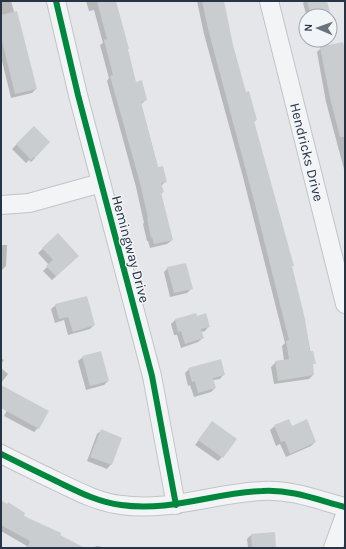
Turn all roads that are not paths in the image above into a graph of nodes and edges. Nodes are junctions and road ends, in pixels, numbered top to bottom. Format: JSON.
{"nodes":[{"id":1,"x":56,"y":1,"type":"edge"},
{"id":2,"x":269,"y":1,"type":"edge"},
{"id":3,"x":101,"y":183,"type":"junction"},
{"id":4,"x":1,"y":206,"type":"edge"},
{"id":5,"x":345,"y":304,"type":"edge"},
{"id":6,"x":1,"y":454,"type":"edge"},
{"id":7,"x":176,"y":505,"type":"junction"},
{"id":8,"x":345,"y":507,"type":"edge"},
{"id":9,"x":345,"y":514,"type":"edge"},
{"id":10,"x":333,"y":548,"type":"edge"}],
"edges":[{"from":1,"to":3,"type":"street","name":"Hemingway Drive"},
{"from":2,"to":5,"type":"street","name":"Hendricks Drive"},
{"from":3,"to":4,"type":"street"},
{"from":3,"to":7,"type":"street","name":"Hemingway Drive"},
{"from":6,"to":7,"type":"street"},
{"from":7,"to":8,"type":"street"},
{"from":9,"to":10,"type":"street"}]}
